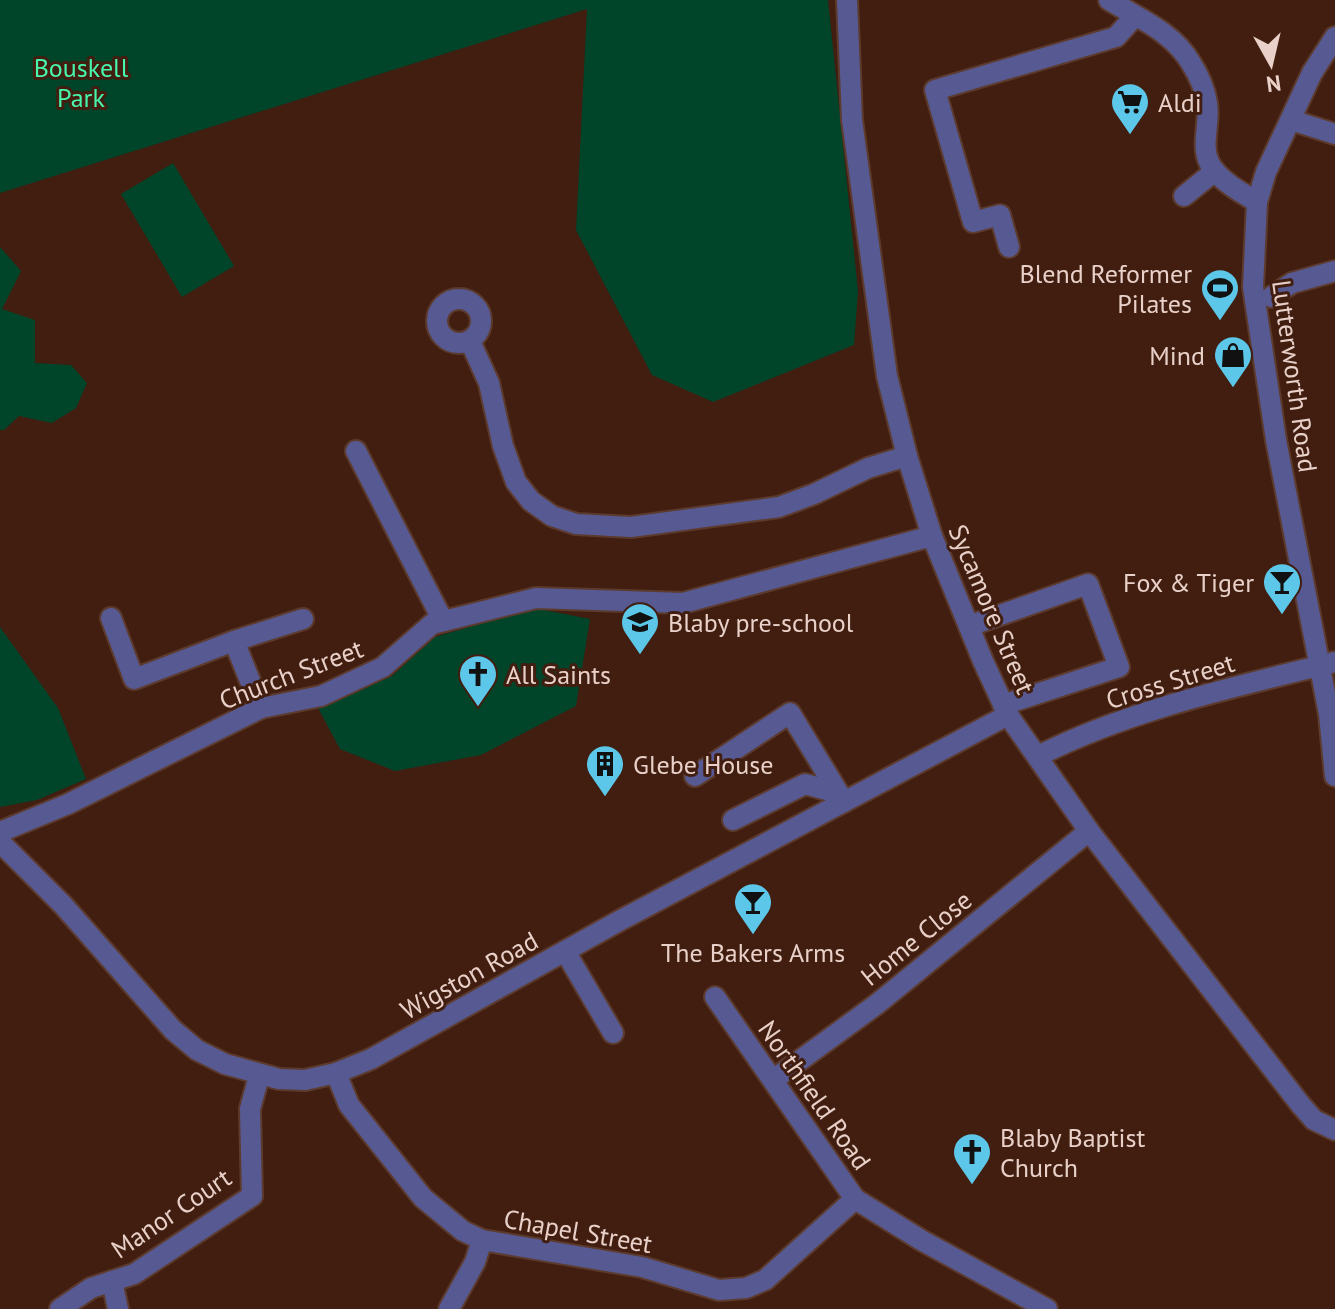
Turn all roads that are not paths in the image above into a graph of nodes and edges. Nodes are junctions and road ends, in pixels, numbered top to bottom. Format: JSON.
{"nodes":[{"id":1,"x":847,"y":0,"type":"edge"},
{"id":2,"x":1109,"y":0,"type":"edge"},
{"id":3,"x":1135,"y":16,"type":"junction"},
{"id":4,"x":1335,"y":37,"type":"edge"},
{"id":5,"x":1291,"y":120,"type":"junction"},
{"id":6,"x":1335,"y":134,"type":"edge"},
{"id":7,"x":1215,"y":171,"type":"junction"},
{"id":8,"x":1184,"y":196,"type":"dead end"},
{"id":9,"x":1257,"y":202,"type":"junction"},
{"id":10,"x":1009,"y":247,"type":"dead end"},
{"id":11,"x":1335,"y":271,"type":"edge"},
{"id":12,"x":1271,"y":297,"type":"dead end"},
{"id":13,"x":470,"y":341,"type":"dead end"},
{"id":14,"x":356,"y":451,"type":"dead end"},
{"id":15,"x":907,"y":456,"type":"junction"},
{"id":16,"x":932,"y":536,"type":"junction"},
{"id":17,"x":111,"y":618,"type":"dead end"},
{"id":18,"x":303,"y":619,"type":"dead end"},
{"id":19,"x":443,"y":621,"type":"junction"},
{"id":20,"x":969,"y":626,"type":"junction"},
{"id":21,"x":234,"y":641,"type":"junction"},
{"id":22,"x":1328,"y":664,"type":"edge"},
{"id":23,"x":261,"y":708,"type":"junction"},
{"id":24,"x":1005,"y":710,"type":"junction"},
{"id":25,"x":1038,"y":756,"type":"junction"},
{"id":26,"x":695,"y":776,"type":"dead end"},
{"id":27,"x":1335,"y":776,"type":"edge"},
{"id":28,"x":841,"y":797,"type":"junction"},
{"id":29,"x":733,"y":820,"type":"dead end"},
{"id":30,"x":1089,"y":831,"type":"junction"},
{"id":31,"x":0,"y":832,"type":"edge"},
{"id":32,"x":0,"y":842,"type":"edge"},
{"id":33,"x":565,"y":951,"type":"junction"},
{"id":34,"x":715,"y":997,"type":"dead end"},
{"id":35,"x":613,"y":1033,"type":"dead end"},
{"id":36,"x":336,"y":1073,"type":"junction"},
{"id":37,"x":259,"y":1076,"type":"junction"},
{"id":38,"x":773,"y":1080,"type":"junction"},
{"id":39,"x":1335,"y":1130,"type":"edge"},
{"id":40,"x":855,"y":1199,"type":"junction"},
{"id":41,"x":482,"y":1240,"type":"junction"},
{"id":42,"x":112,"y":1281,"type":"junction"},
{"id":43,"x":730,"y":1299,"type":"edge"},
{"id":44,"x":60,"y":1309,"type":"edge"},
{"id":45,"x":118,"y":1309,"type":"edge"},
{"id":46,"x":449,"y":1309,"type":"edge"},
{"id":47,"x":1047,"y":1309,"type":"edge"}],
"edges":[{"from":1,"to":15,"type":"street","name":"Sycamore Street"},
{"from":2,"to":3,"type":"street"},
{"from":3,"to":7,"type":"street"},
{"from":3,"to":10,"type":"street"},
{"from":4,"to":5,"type":"street","name":"Lutterworth Road"},
{"from":5,"to":6,"type":"street"},
{"from":5,"to":9,"type":"street","name":"Lutterworth Road"},
{"from":7,"to":8,"type":"street"},
{"from":7,"to":9,"type":"street"},
{"from":9,"to":22,"type":"street","name":"Lutterworth Road"},
{"from":11,"to":12,"type":"street"},
{"from":13,"to":15,"type":"street"},
{"from":14,"to":19,"type":"street"},
{"from":15,"to":16,"type":"street","name":"Sycamore Street"},
{"from":16,"to":19,"type":"street","name":"Church Street"},
{"from":16,"to":20,"type":"street","name":"Sycamore Street"},
{"from":17,"to":21,"type":"street"},
{"from":18,"to":21,"type":"street"},
{"from":19,"to":23,"type":"street","name":"Church Street"},
{"from":20,"to":24,"type":"street","name":"Sycamore Street"},
{"from":20,"to":24,"type":"street","name":"Wigston Road"},
{"from":21,"to":23,"type":"street"},
{"from":22,"to":25,"type":"street","name":"Cross Street"},
{"from":22,"to":27,"type":"street","name":"Lutterworth Road"},
{"from":23,"to":31,"type":"street","name":"Church Street"},
{"from":24,"to":25,"type":"street","name":"Sycamore Street"},
{"from":24,"to":28,"type":"street","name":"Wigston Road"},
{"from":25,"to":30,"type":"street","name":"Sycamore Street"},
{"from":26,"to":28,"type":"street"},
{"from":28,"to":29,"type":"street"},
{"from":28,"to":33,"type":"street","name":"Wigston Road"},
{"from":30,"to":38,"type":"street","name":"Home Close"},
{"from":30,"to":39,"type":"street","name":"Sycamore Street"},
{"from":32,"to":37,"type":"street","name":"Wigston Road"},
{"from":33,"to":35,"type":"street"},
{"from":33,"to":36,"type":"street","name":"Wigston Road"},
{"from":34,"to":38,"type":"street","name":"Northfield Road"},
{"from":36,"to":37,"type":"street","name":"Wigston Road"},
{"from":36,"to":41,"type":"street","name":"Chapel Street"},
{"from":37,"to":42,"type":"street","name":"Manor Court"},
{"from":38,"to":40,"type":"street","name":"Northfield Road"},
{"from":40,"to":43,"type":"street","name":"Chapel Street"},
{"from":40,"to":47,"type":"street","name":"Northfield Road"},
{"from":41,"to":43,"type":"street","name":"Chapel Street"},
{"from":41,"to":46,"type":"street"},
{"from":42,"to":44,"type":"street","name":"Manor Court"},
{"from":42,"to":45,"type":"street"}]}
